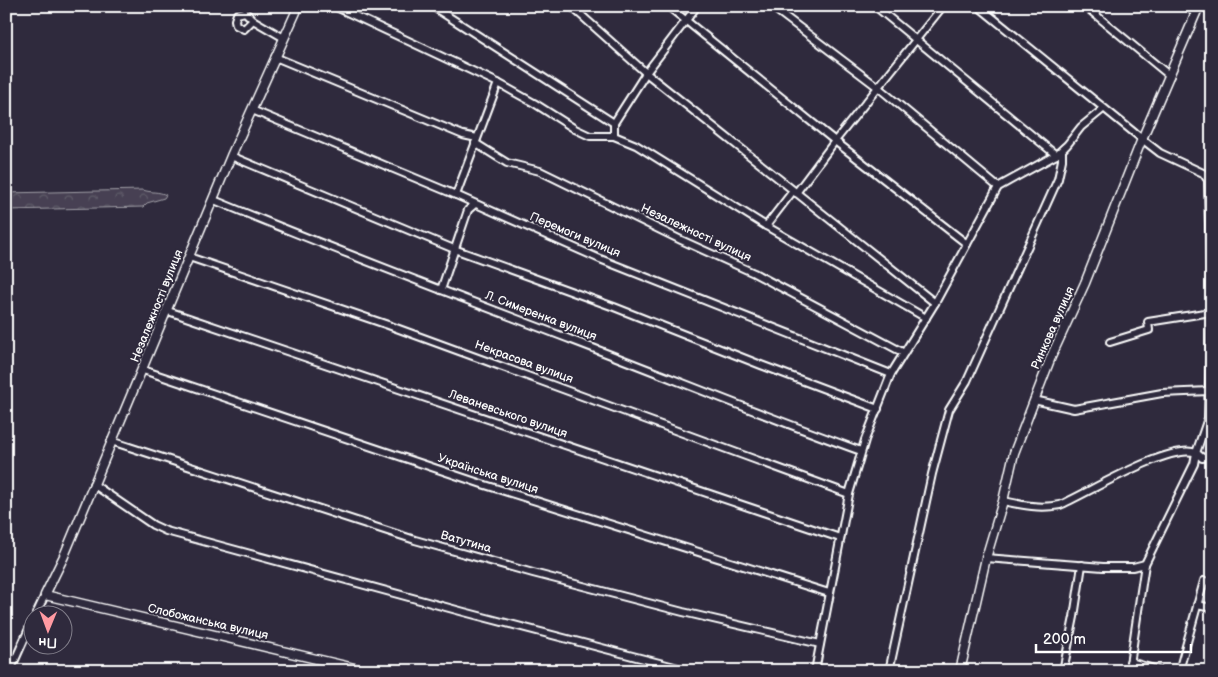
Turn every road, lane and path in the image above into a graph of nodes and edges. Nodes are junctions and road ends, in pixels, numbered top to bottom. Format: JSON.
{"nodes":[{"id":1,"x":297,"y":6,"type":"edge"},
{"id":2,"x":334,"y":6,"type":"edge"},
{"id":3,"x":432,"y":6,"type":"edge"},
{"id":4,"x":571,"y":6,"type":"edge"},
{"id":5,"x":668,"y":6,"type":"edge"},
{"id":6,"x":697,"y":6,"type":"edge"},
{"id":7,"x":772,"y":6,"type":"edge"},
{"id":8,"x":875,"y":6,"type":"edge"},
{"id":9,"x":943,"y":6,"type":"edge"},
{"id":10,"x":978,"y":6,"type":"edge"},
{"id":11,"x":1085,"y":6,"type":"edge"},
{"id":12,"x":1187,"y":6,"type":"edge"},
{"id":13,"x":1198,"y":10,"type":"edge"},
{"id":14,"x":253,"y":20,"type":"dead end"},
{"id":15,"x":685,"y":20,"type":"junction"},
{"id":16,"x":284,"y":38,"type":"junction"},
{"id":17,"x":916,"y":40,"type":"junction"},
{"id":18,"x":275,"y":57,"type":"junction"},
{"id":19,"x":646,"y":73,"type":"junction"},
{"id":20,"x":888,"y":76,"type":"junction"},
{"id":21,"x":1170,"y":76,"type":"junction"},
{"id":22,"x":867,"y":79,"type":"junction"},
{"id":23,"x":498,"y":83,"type":"junction"},
{"id":24,"x":879,"y":88,"type":"junction"},
{"id":25,"x":892,"y":99,"type":"junction"},
{"id":26,"x":868,"y":101,"type":"junction"},
{"id":27,"x":1103,"y":109,"type":"junction"},
{"id":28,"x":252,"y":110,"type":"junction"},
{"id":29,"x":614,"y":122,"type":"junction"},
{"id":30,"x":614,"y":136,"type":"junction"},
{"id":31,"x":1142,"y":140,"type":"junction"},
{"id":32,"x":476,"y":141,"type":"junction"},
{"id":33,"x":835,"y":141,"type":"junction"},
{"id":34,"x":1067,"y":145,"type":"junction"},
{"id":35,"x":1056,"y":155,"type":"junction"},
{"id":36,"x":231,"y":156,"type":"junction"},
{"id":37,"x":1212,"y":171,"type":"edge"},
{"id":38,"x":1201,"y":172,"type":"junction"},
{"id":39,"x":998,"y":187,"type":"junction"},
{"id":40,"x":794,"y":192,"type":"junction"},
{"id":41,"x":456,"y":195,"type":"junction"},
{"id":42,"x":214,"y":200,"type":"junction"},
{"id":43,"x":475,"y":204,"type":"junction"},
{"id":44,"x":766,"y":226,"type":"junction"},
{"id":45,"x":1211,"y":226,"type":"edge"},
{"id":46,"x":967,"y":244,"type":"junction"},
{"id":47,"x":454,"y":249,"type":"junction"},
{"id":48,"x":189,"y":257,"type":"junction"},
{"id":49,"x":441,"y":290,"type":"junction"},
{"id":50,"x":935,"y":303,"type":"junction"},
{"id":51,"x":168,"y":311,"type":"junction"},
{"id":52,"x":1211,"y":312,"type":"edge"},
{"id":53,"x":926,"y":318,"type":"junction"},
{"id":54,"x":1110,"y":342,"type":"dead end"},
{"id":55,"x":904,"y":353,"type":"junction"},
{"id":56,"x":143,"y":370,"type":"junction"},
{"id":57,"x":892,"y":374,"type":"junction"},
{"id":58,"x":1209,"y":391,"type":"junction"},
{"id":59,"x":1034,"y":400,"type":"junction"},
{"id":60,"x":878,"y":409,"type":"junction"},
{"id":61,"x":111,"y":441,"type":"junction"},
{"id":62,"x":862,"y":451,"type":"junction"},
{"id":63,"x":1196,"y":453,"type":"junction"},
{"id":64,"x":1212,"y":457,"type":"edge"},
{"id":65,"x":93,"y":484,"type":"junction"},
{"id":66,"x":849,"y":494,"type":"junction"},
{"id":67,"x":1003,"y":501,"type":"junction"},
{"id":68,"x":840,"y":538,"type":"junction"},
{"id":69,"x":986,"y":558,"type":"junction"},
{"id":70,"x":1145,"y":564,"type":"junction"},
{"id":71,"x":1082,"y":565,"type":"junction"},
{"id":72,"x":1212,"y":582,"type":"edge"},
{"id":73,"x":829,"y":594,"type":"junction"},
{"id":74,"x":45,"y":595,"type":"junction"},
{"id":75,"x":41,"y":604,"type":"edge"},
{"id":76,"x":1197,"y":605,"type":"junction"},
{"id":77,"x":1212,"y":608,"type":"edge"},
{"id":78,"x":22,"y":644,"type":"edge"},
{"id":79,"x":820,"y":644,"type":"junction"},
{"id":80,"x":1130,"y":662,"type":"junction"},
{"id":81,"x":10,"y":671,"type":"edge"},
{"id":82,"x":367,"y":671,"type":"edge"},
{"id":83,"x":690,"y":671,"type":"edge"},
{"id":84,"x":815,"y":671,"type":"edge"},
{"id":85,"x":889,"y":671,"type":"edge"},
{"id":86,"x":960,"y":671,"type":"edge"},
{"id":87,"x":1063,"y":671,"type":"edge"},
{"id":88,"x":1128,"y":671,"type":"edge"},
{"id":89,"x":1161,"y":671,"type":"edge"},
{"id":90,"x":1179,"y":671,"type":"edge"}],
"edges":[{"from":1,"to":16,"type":"main road","name":"Незалежності вулиця"},
{"from":2,"to":23,"type":"street"},
{"from":3,"to":29,"type":"street"},
{"from":4,"to":19,"type":"street"},
{"from":5,"to":15,"type":"street"},
{"from":6,"to":15,"type":"street"},
{"from":7,"to":22,"type":"street"},
{"from":8,"to":17,"type":"street"},
{"from":9,"to":17,"type":"street"},
{"from":10,"to":27,"type":"street"},
{"from":11,"to":21,"type":"street"},
{"from":12,"to":13,"type":"street"},
{"from":13,"to":21,"type":"main road","name":"Ринкова вулиця"},
{"from":14,"to":16,"type":"street"},
{"from":15,"to":19,"type":"street"},
{"from":15,"to":33,"type":"street"},
{"from":16,"to":18,"type":"main road","name":"Незалежності вулиця"},
{"from":17,"to":20,"type":"street"},
{"from":17,"to":35,"type":"street"},
{"from":18,"to":28,"type":"main road","name":"Незалежності вулиця"},
{"from":18,"to":32,"type":"street","name":"Незалежності вулиця"},
{"from":19,"to":29,"type":"street"},
{"from":19,"to":40,"type":"street"},
{"from":20,"to":24,"type":"street"},
{"from":20,"to":25,"type":"street"},
{"from":21,"to":31,"type":"main road","name":"Ринкова вулиця"},
{"from":22,"to":24,"type":"street"},
{"from":22,"to":26,"type":"street"},
{"from":23,"to":30,"type":"street"},
{"from":23,"to":32,"type":"street"},
{"from":24,"to":25,"type":"street"},
{"from":24,"to":26,"type":"street"},
{"from":25,"to":39,"type":"street"},
{"from":26,"to":33,"type":"street"},
{"from":27,"to":31,"type":"street"},
{"from":27,"to":34,"type":"street"},
{"from":28,"to":36,"type":"main road","name":"Незалежності вулиця"},
{"from":28,"to":41,"type":"street","name":"Перемоги вулиця"},
{"from":29,"to":30,"type":"street"},
{"from":30,"to":44,"type":"street"},
{"from":31,"to":38,"type":"street"},
{"from":31,"to":59,"type":"main road","name":"Ринкова вулиця"},
{"from":32,"to":41,"type":"street"},
{"from":32,"to":55,"type":"street","name":"Незалежності вулиця"},
{"from":33,"to":40,"type":"street"},
{"from":33,"to":46,"type":"street"},
{"from":34,"to":35,"type":"street"},
{"from":34,"to":85,"type":"street"},
{"from":35,"to":39,"type":"street"},
{"from":36,"to":42,"type":"main road","name":"Незалежності вулиця"},
{"from":36,"to":47,"type":"street"},
{"from":37,"to":38,"type":"street"},
{"from":38,"to":45,"type":"street"},
{"from":39,"to":46,"type":"street"},
{"from":40,"to":44,"type":"street"},
{"from":40,"to":50,"type":"street"},
{"from":41,"to":43,"type":"street","name":"Перемоги вулиця"},
{"from":42,"to":48,"type":"main road","name":"Незалежності вулиця"},
{"from":42,"to":49,"type":"street","name":"Л. Симеренка вулиця"},
{"from":43,"to":47,"type":"street"},
{"from":43,"to":57,"type":"street","name":"Перемоги вулиця"},
{"from":44,"to":53,"type":"street"},
{"from":45,"to":52,"type":"street"},
{"from":46,"to":50,"type":"street"},
{"from":47,"to":49,"type":"street"},
{"from":47,"to":60,"type":"street"},
{"from":48,"to":51,"type":"main road","name":"Незалежності вулиця"},
{"from":48,"to":66,"type":"street","name":"Некрасова вулиця"},
{"from":49,"to":62,"type":"street","name":"Л. Симеренка вулиця"},
{"from":50,"to":53,"type":"street"},
{"from":51,"to":56,"type":"main road","name":"Незалежності вулиця"},
{"from":51,"to":68,"type":"street","name":"Леваневського вулиця"},
{"from":52,"to":54,"type":"street"},
{"from":52,"to":58,"type":"street"},
{"from":53,"to":55,"type":"street"},
{"from":55,"to":57,"type":"street"},
{"from":56,"to":61,"type":"main road","name":"Незалежності вулиця"},
{"from":56,"to":73,"type":"street","name":"Українська вулиця"},
{"from":57,"to":60,"type":"street"},
{"from":58,"to":59,"type":"street"},
{"from":58,"to":63,"type":"street"},
{"from":59,"to":67,"type":"main road","name":"Ринкова вулиця"},
{"from":60,"to":62,"type":"street"},
{"from":61,"to":65,"type":"main road","name":"Незалежності вулиця"},
{"from":61,"to":79,"type":"street","name":"Ватутина"},
{"from":62,"to":66,"type":"street"},
{"from":63,"to":64,"type":"street"},
{"from":63,"to":67,"type":"street"},
{"from":63,"to":70,"type":"street"},
{"from":65,"to":74,"type":"main road","name":"Незалежності вулиця"},
{"from":65,"to":83,"type":"street"},
{"from":66,"to":68,"type":"street"},
{"from":67,"to":69,"type":"main road","name":"Ринкова вулиця"},
{"from":68,"to":73,"type":"street"},
{"from":69,"to":71,"type":"street"},
{"from":69,"to":86,"type":"main road","name":"Ринкова вулиця"},
{"from":70,"to":71,"type":"street"},
{"from":70,"to":80,"type":"street"},
{"from":71,"to":87,"type":"street"},
{"from":72,"to":76,"type":"street"},
{"from":73,"to":79,"type":"street"},
{"from":74,"to":75,"type":"street","name":"Незалежності вулиця"},
{"from":74,"to":82,"type":"main road","name":"Слобожанська вулиця"},
{"from":76,"to":77,"type":"street"},
{"from":76,"to":90,"type":"street"},
{"from":78,"to":81,"type":"street"},
{"from":79,"to":84,"type":"street"},
{"from":80,"to":88,"type":"street"},
{"from":80,"to":89,"type":"street"}]}
